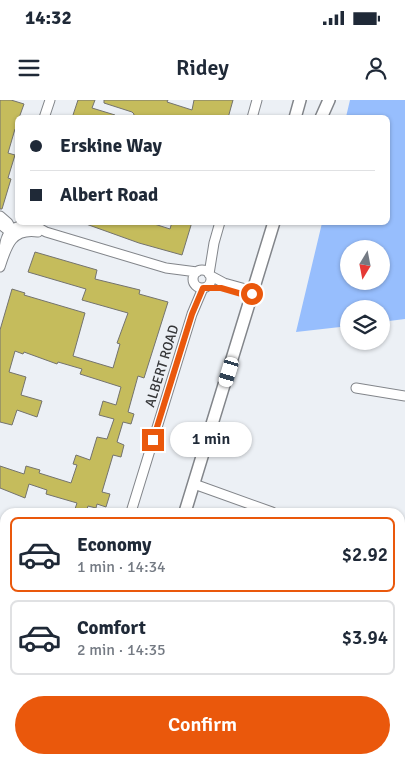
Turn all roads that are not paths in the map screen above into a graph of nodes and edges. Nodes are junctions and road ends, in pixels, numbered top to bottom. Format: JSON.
{"nodes":[{"id":1,"x":50,"y":100,"type":"edge"},
{"id":2,"x":257,"y":100,"type":"edge"},
{"id":3,"x":300,"y":100,"type":"edge"},
{"id":4,"x":329,"y":100,"type":"edge"},
{"id":5,"x":45,"y":115,"type":"edge"},
{"id":6,"x":253,"y":115,"type":"edge"},
{"id":7,"x":296,"y":115,"type":"edge"},
{"id":8,"x":322,"y":115,"type":"edge"},
{"id":9,"x":0,"y":216,"type":"edge"},
{"id":10,"x":0,"y":224,"type":"edge"},
{"id":11,"x":219,"y":225,"type":"edge"},
{"id":12,"x":273,"y":225,"type":"edge"},
{"id":13,"x":12,"y":233,"type":"junction"},
{"id":14,"x":214,"y":243,"type":"junction"},
{"id":15,"x":0,"y":267,"type":"edge"},
{"id":16,"x":210,"y":275,"type":"junction"},
{"id":17,"x":199,"y":280,"type":"junction"},
{"id":18,"x":253,"y":294,"type":"junction"},
{"id":19,"x":356,"y":388,"type":"dead end"},
{"id":20,"x":405,"y":396,"type":"edge"},
{"id":21,"x":194,"y":484,"type":"junction"},
{"id":22,"x":132,"y":508,"type":"edge"},
{"id":23,"x":186,"y":508,"type":"edge"},
{"id":24,"x":261,"y":508,"type":"edge"}],
"edges":[{"from":1,"to":5,"type":"street"},
{"from":2,"to":6,"type":"street"},
{"from":3,"to":7,"type":"street"},
{"from":4,"to":8,"type":"street"},
{"from":9,"to":13,"type":"street"},
{"from":10,"to":13,"type":"street"},
{"from":11,"to":14,"type":"street","name":"ALBERT ROAD"},
{"from":12,"to":18,"type":"street"},
{"from":13,"to":15,"type":"street"},
{"from":13,"to":17,"type":"street"},
{"from":14,"to":16,"type":"street","name":"ALBERT ROAD"},
{"from":14,"to":17,"type":"street","name":"ALBERT ROAD"},
{"from":16,"to":17,"type":"street","name":"ALBERT ROAD"},
{"from":16,"to":18,"type":"street"},
{"from":17,"to":18,"type":"street"},
{"from":17,"to":22,"type":"street","name":"ALBERT ROAD"},
{"from":18,"to":21,"type":"street"},
{"from":19,"to":20,"type":"street"},
{"from":21,"to":23,"type":"street"},
{"from":21,"to":24,"type":"street"}]}
